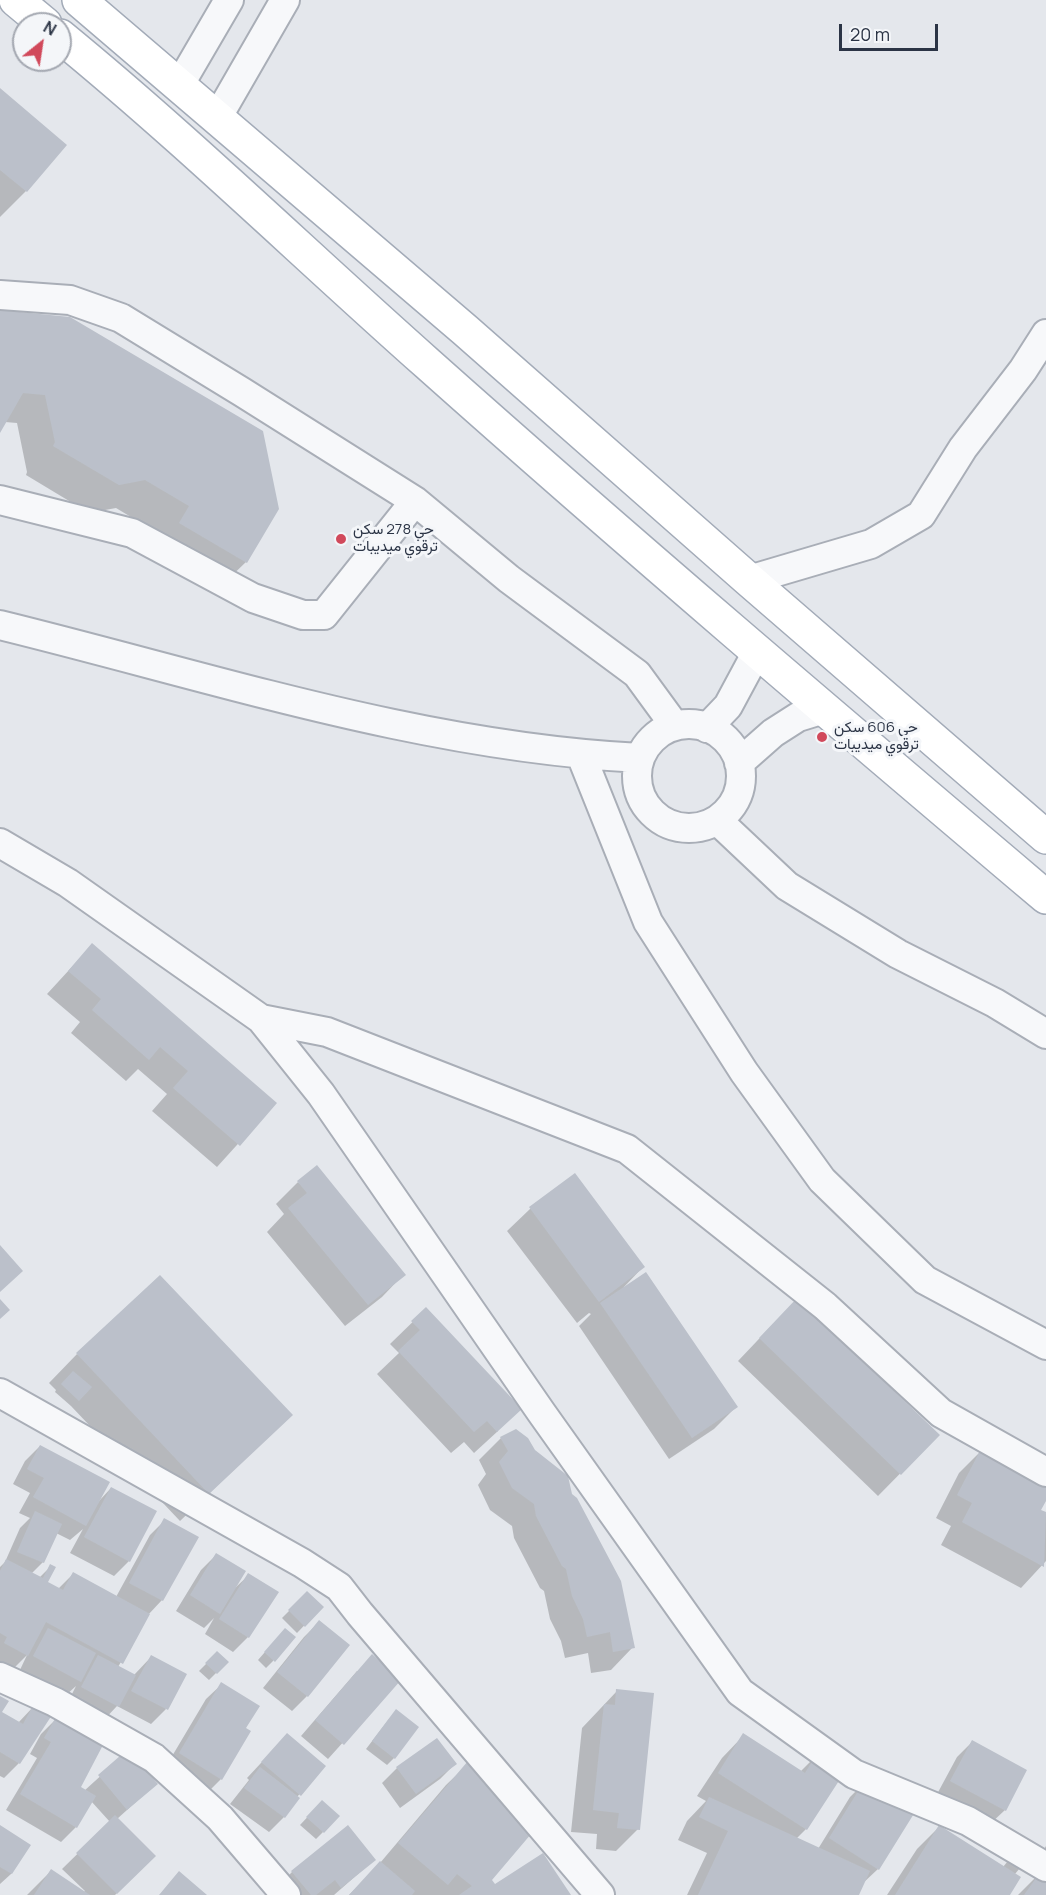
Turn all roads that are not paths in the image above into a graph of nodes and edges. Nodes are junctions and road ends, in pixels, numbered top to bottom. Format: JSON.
{"nodes":[{"id":1,"x":16,"y":0,"type":"edge"},
{"id":2,"x":79,"y":0,"type":"edge"},
{"id":3,"x":229,"y":0,"type":"edge"},
{"id":4,"x":285,"y":0,"type":"edge"},
{"id":5,"x":30,"y":12,"type":"edge"},
{"id":6,"x":72,"y":46,"type":"edge"},
{"id":7,"x":180,"y":84,"type":"junction"},
{"id":8,"x":217,"y":118,"type":"junction"},
{"id":9,"x":0,"y":295,"type":"edge"},
{"id":10,"x":1046,"y":334,"type":"edge"},
{"id":11,"x":0,"y":501,"type":"edge"},
{"id":12,"x":415,"y":501,"type":"junction"},
{"id":13,"x":749,"y":580,"type":"junction"},
{"id":14,"x":0,"y":626,"type":"edge"},
{"id":15,"x":757,"y":652,"type":"junction"},
{"id":16,"x":824,"y":709,"type":"junction"},
{"id":17,"x":675,"y":726,"type":"junction"},
{"id":18,"x":707,"y":728,"type":"junction"},
{"id":19,"x":581,"y":755,"type":"junction"},
{"id":20,"x":640,"y":758,"type":"junction"},
{"id":21,"x":739,"y":763,"type":"junction"},
{"id":22,"x":717,"y":820,"type":"junction"},
{"id":23,"x":1046,"y":837,"type":"edge"},
{"id":24,"x":0,"y":843,"type":"edge"},
{"id":25,"x":1046,"y":897,"type":"edge"},
{"id":26,"x":261,"y":1019,"type":"junction"},
{"id":27,"x":1046,"y":1034,"type":"edge"},
{"id":28,"x":1046,"y":1345,"type":"edge"},
{"id":29,"x":0,"y":1393,"type":"edge"},
{"id":30,"x":1046,"y":1472,"type":"edge"},
{"id":31,"x":0,"y":1677,"type":"edge"},
{"id":32,"x":1046,"y":1866,"type":"edge"},
{"id":33,"x":286,"y":1895,"type":"edge"},
{"id":34,"x":600,"y":1895,"type":"edge"}],
"edges":[{"from":1,"to":5,"type":"main road"},
{"from":2,"to":7,"type":"main road"},
{"from":3,"to":7,"type":"street"},
{"from":4,"to":8,"type":"street"},
{"from":6,"to":15,"type":"main road"},
{"from":7,"to":8,"type":"main road"},
{"from":8,"to":13,"type":"main road"},
{"from":9,"to":12,"type":"street"},
{"from":10,"to":13,"type":"street"},
{"from":11,"to":12,"type":"street"},
{"from":12,"to":17,"type":"street"},
{"from":13,"to":23,"type":"main road"},
{"from":14,"to":19,"type":"street"},
{"from":15,"to":16,"type":"main road"},
{"from":15,"to":18,"type":"street"},
{"from":16,"to":21,"type":"street"},
{"from":16,"to":25,"type":"main road"},
{"from":17,"to":18,"type":"street"},
{"from":17,"to":20,"type":"street"},
{"from":18,"to":21,"type":"street"},
{"from":19,"to":20,"type":"street"},
{"from":19,"to":28,"type":"street"},
{"from":20,"to":22,"type":"street"},
{"from":21,"to":22,"type":"street"},
{"from":22,"to":27,"type":"street"},
{"from":24,"to":26,"type":"street"},
{"from":26,"to":30,"type":"street"},
{"from":26,"to":32,"type":"street"},
{"from":29,"to":34,"type":"street"},
{"from":31,"to":33,"type":"street"}]}
